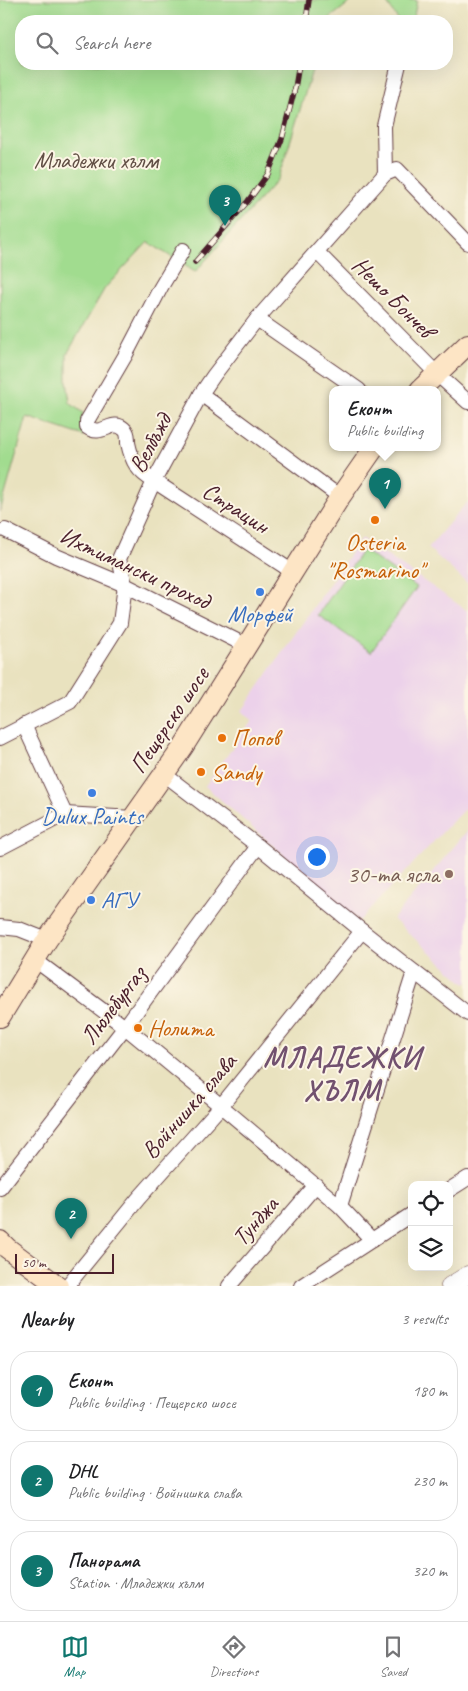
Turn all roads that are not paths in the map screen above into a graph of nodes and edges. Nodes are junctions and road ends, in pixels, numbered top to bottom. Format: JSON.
{"nodes":[{"id":1,"x":398,"y":70,"type":"edge"},
{"id":2,"x":384,"y":174,"type":"junction"},
{"id":3,"x":468,"y":243,"type":"edge"},
{"id":4,"x":184,"y":250,"type":"dead end"},
{"id":5,"x":317,"y":252,"type":"junction"},
{"id":6,"x":256,"y":319,"type":"junction"},
{"id":7,"x":468,"y":344,"type":"edge"},
{"id":8,"x":436,"y":373,"type":"junction"},
{"id":9,"x":353,"y":386,"type":"edge"},
{"id":10,"x":424,"y":386,"type":"edge"},
{"id":11,"x":201,"y":394,"type":"junction"},
{"id":12,"x":468,"y":402,"type":"edge"},
{"id":13,"x":372,"y":451,"type":"edge"},
{"id":14,"x":154,"y":481,"type":"junction"},
{"id":15,"x":340,"y":497,"type":"junction"},
{"id":16,"x":5,"y":530,"type":"dead end"},
{"id":17,"x":293,"y":572,"type":"junction"},
{"id":18,"x":125,"y":585,"type":"junction"},
{"id":19,"x":247,"y":646,"type":"junction"},
{"id":20,"x":24,"y":725,"type":"junction"},
{"id":21,"x":0,"y":738,"type":"edge"},
{"id":22,"x":164,"y":774,"type":"junction"},
{"id":23,"x":65,"y":814,"type":"junction"},
{"id":24,"x":133,"y":818,"type":"junction"},
{"id":25,"x":258,"y":846,"type":"junction"},
{"id":26,"x":0,"y":848,"type":"edge"},
{"id":27,"x":0,"y":927,"type":"edge"},
{"id":28,"x":362,"y":931,"type":"junction"},
{"id":29,"x":47,"y":940,"type":"junction"},
{"id":30,"x":35,"y":960,"type":"junction"},
{"id":31,"x":414,"y":972,"type":"junction"},
{"id":32,"x":462,"y":1001,"type":"edge"},
{"id":33,"x":468,"y":1014,"type":"edge"},
{"id":34,"x":0,"y":1017,"type":"edge"},
{"id":35,"x":126,"y":1028,"type":"junction"},
{"id":36,"x":221,"y":1106,"type":"junction"},
{"id":37,"x":468,"y":1178,"type":"edge"},
{"id":38,"x":316,"y":1186,"type":"junction"},
{"id":39,"x":453,"y":1187,"type":"edge"},
{"id":40,"x":0,"y":1188,"type":"edge"},
{"id":41,"x":340,"y":1206,"type":"junction"},
{"id":42,"x":408,"y":1217,"type":"edge"},
{"id":43,"x":372,"y":1240,"type":"junction"},
{"id":44,"x":2,"y":1245,"type":"edge"},
{"id":45,"x":468,"y":1275,"type":"edge"},
{"id":46,"x":72,"y":1281,"type":"edge"},
{"id":47,"x":236,"y":1283,"type":"edge"},
{"id":48,"x":58,"y":1286,"type":"edge"},
{"id":49,"x":301,"y":1286,"type":"edge"},
{"id":50,"x":450,"y":1286,"type":"edge"}],
"edges":[{"from":1,"to":2,"type":"street"},
{"from":2,"to":3,"type":"street"},
{"from":2,"to":5,"type":"street","name":"Велбъжд"},
{"from":4,"to":14,"type":"street"},
{"from":5,"to":6,"type":"street","name":"Велбъжд"},
{"from":5,"to":8,"type":"street","name":"Нешо Бончев"},
{"from":6,"to":9,"type":"street"},
{"from":6,"to":11,"type":"street","name":"Велбъжд"},
{"from":7,"to":8,"type":"main road"},
{"from":8,"to":10,"type":"main road"},
{"from":8,"to":12,"type":"street","name":"Нешо Бончев"},
{"from":11,"to":14,"type":"street","name":"Велбъжд"},
{"from":11,"to":15,"type":"street"},
{"from":13,"to":15,"type":"main road","name":"Пещерско шосе"},
{"from":14,"to":17,"type":"street","name":"Страцин"},
{"from":14,"to":18,"type":"street","name":"Велбъжд"},
{"from":15,"to":17,"type":"main road","name":"Пещерско шосе"},
{"from":16,"to":18,"type":"street","name":"Ихтимански проход"},
{"from":17,"to":19,"type":"main road","name":"Пещерско шосе"},
{"from":18,"to":19,"type":"street","name":"Ихтимански проход"},
{"from":18,"to":20,"type":"street","name":"Велбъжд"},
{"from":19,"to":22,"type":"main road","name":"Пещерско шосе"},
{"from":20,"to":21,"type":"street","name":"Велбъжд"},
{"from":20,"to":23,"type":"street"},
{"from":22,"to":24,"type":"main road","name":"Пещерско шосе"},
{"from":22,"to":25,"type":"street"},
{"from":23,"to":24,"type":"street"},
{"from":23,"to":26,"type":"street"},
{"from":24,"to":29,"type":"main road","name":"Пещерско шосе"},
{"from":25,"to":28,"type":"street"},
{"from":25,"to":35,"type":"street","name":"Люлебургаз"},
{"from":27,"to":29,"type":"street"},
{"from":28,"to":31,"type":"street"},
{"from":28,"to":36,"type":"street","name":"Войнишка слава"},
{"from":29,"to":30,"type":"main road","name":"Пещерско шосе"},
{"from":30,"to":34,"type":"main road","name":"Пещерско шосе"},
{"from":30,"to":35,"type":"street"},
{"from":31,"to":32,"type":"street"},
{"from":31,"to":41,"type":"street"},
{"from":32,"to":33,"type":"street"},
{"from":35,"to":36,"type":"street"},
{"from":35,"to":40,"type":"street","name":"Люлебургаз"},
{"from":36,"to":38,"type":"street"},
{"from":36,"to":46,"type":"street","name":"Войнишка слава"},
{"from":37,"to":39,"type":"street"},
{"from":38,"to":41,"type":"street"},
{"from":38,"to":47,"type":"street","name":"Тунджа"},
{"from":41,"to":43,"type":"street"},
{"from":42,"to":43,"type":"street"},
{"from":43,"to":49,"type":"street"},
{"from":44,"to":48,"type":"main road"},
{"from":45,"to":50,"type":"street"}]}
